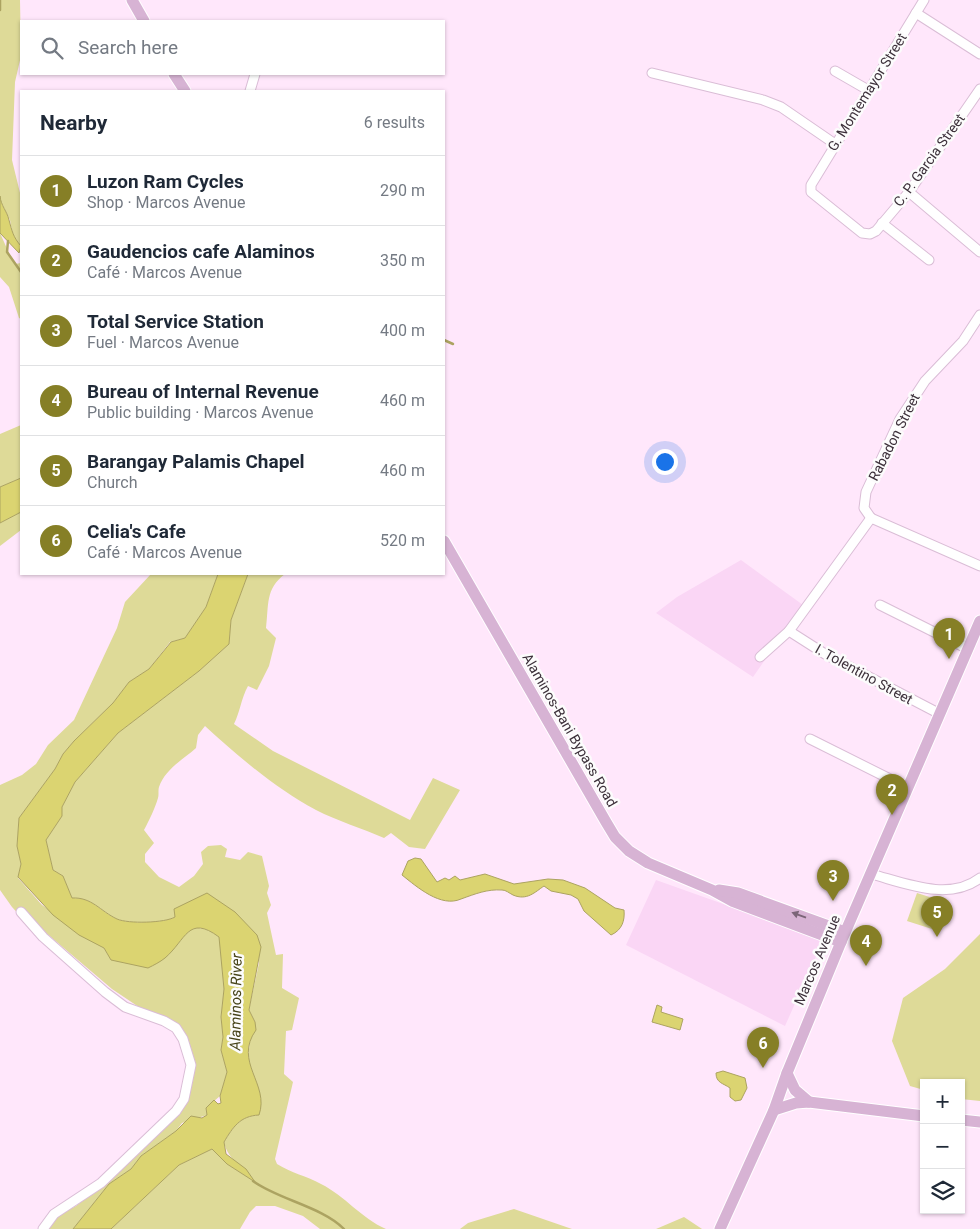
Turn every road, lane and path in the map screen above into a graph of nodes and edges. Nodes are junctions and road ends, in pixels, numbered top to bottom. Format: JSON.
{"nodes":[{"id":1,"x":132,"y":0,"type":"edge"},
{"id":2,"x":924,"y":0,"type":"edge"},
{"id":3,"x":916,"y":13,"type":"junction"},
{"id":4,"x":143,"y":20,"type":"edge"},
{"id":5,"x":980,"y":54,"type":"edge"},
{"id":6,"x":835,"y":71,"type":"dead end"},
{"id":7,"x":652,"y":72,"type":"dead end"},
{"id":8,"x":175,"y":75,"type":"edge"},
{"id":9,"x":255,"y":75,"type":"edge"},
{"id":10,"x":980,"y":89,"type":"edge"},
{"id":11,"x":183,"y":90,"type":"edge"},
{"id":12,"x":250,"y":90,"type":"edge"},
{"id":13,"x":868,"y":90,"type":"junction"},
{"id":14,"x":835,"y":144,"type":"junction"},
{"id":15,"x":909,"y":192,"type":"junction"},
{"id":16,"x":879,"y":227,"type":"junction"},
{"id":17,"x":980,"y":252,"type":"edge"},
{"id":18,"x":929,"y":260,"type":"dead end"},
{"id":19,"x":980,"y":315,"type":"edge"},
{"id":20,"x":871,"y":518,"type":"junction"},
{"id":21,"x":445,"y":543,"type":"edge"},
{"id":22,"x":980,"y":566,"type":"edge"},
{"id":23,"x":880,"y":605,"type":"dead end"},
{"id":24,"x":980,"y":621,"type":"edge"},
{"id":25,"x":789,"y":631,"type":"junction"},
{"id":26,"x":968,"y":649,"type":"junction"},
{"id":27,"x":760,"y":657,"type":"dead end"},
{"id":28,"x":940,"y":714,"type":"junction"},
{"id":29,"x":810,"y":738,"type":"dead end"},
{"id":30,"x":908,"y":788,"type":"junction"},
{"id":31,"x":871,"y":874,"type":"junction"},
{"id":32,"x":980,"y":878,"type":"edge"},
{"id":33,"x":21,"y":912,"type":"dead end"},
{"id":34,"x":843,"y":937,"type":"junction"},
{"id":35,"x":787,"y":1073,"type":"junction"},
{"id":36,"x":780,"y":1092,"type":"junction"},
{"id":37,"x":809,"y":1102,"type":"junction"},
{"id":38,"x":796,"y":1103,"type":"junction"},
{"id":39,"x":774,"y":1110,"type":"junction"},
{"id":40,"x":920,"y":1116,"type":"edge"},
{"id":41,"x":965,"y":1120,"type":"edge"},
{"id":42,"x":980,"y":1122,"type":"edge"},
{"id":43,"x":722,"y":1225,"type":"edge"},
{"id":44,"x":43,"y":1229,"type":"edge"}],
"edges":[{"from":1,"to":4,"type":"main road"},
{"from":2,"to":3,"type":"street","name":"G. Montemayor Street"},
{"from":3,"to":5,"type":"street"},
{"from":3,"to":13,"type":"street","name":"G. Montemayor Street"},
{"from":6,"to":13,"type":"street"},
{"from":7,"to":14,"type":"street"},
{"from":8,"to":11,"type":"main road"},
{"from":9,"to":12,"type":"street"},
{"from":10,"to":15,"type":"street","name":"C. P. Garcia Street"},
{"from":13,"to":14,"type":"street","name":"G. Montemayor Street"},
{"from":14,"to":16,"type":"street","name":"G. Montemayor Street"},
{"from":15,"to":16,"type":"street","name":"C. P. Garcia Street"},
{"from":15,"to":17,"type":"street"},
{"from":16,"to":18,"type":"street"},
{"from":19,"to":20,"type":"street","name":"Rabadon Street"},
{"from":20,"to":22,"type":"street"},
{"from":20,"to":25,"type":"street"},
{"from":21,"to":34,"type":"main road","name":"Alaminos-Bani Bypass Road"},
{"from":23,"to":26,"type":"street"},
{"from":24,"to":26,"type":"main road","name":"Marcos Avenue"},
{"from":25,"to":27,"type":"street"},
{"from":25,"to":28,"type":"street","name":"I. Tolentino Street"},
{"from":26,"to":28,"type":"main road","name":"Marcos Avenue"},
{"from":28,"to":30,"type":"main road","name":"Marcos Avenue"},
{"from":29,"to":30,"type":"street"},
{"from":30,"to":31,"type":"main road","name":"Marcos Avenue"},
{"from":31,"to":32,"type":"street"},
{"from":31,"to":34,"type":"main road","name":"Marcos Avenue"},
{"from":33,"to":44,"type":"street"},
{"from":34,"to":35,"type":"main road","name":"Marcos Avenue"},
{"from":35,"to":36,"type":"main road","name":"Marcos Avenue"},
{"from":35,"to":37,"type":"main road"},
{"from":36,"to":37,"type":"main road"},
{"from":36,"to":38,"type":"main road"},
{"from":36,"to":39,"type":"main road","name":"Marcos Avenue"},
{"from":37,"to":38,"type":"main road"},
{"from":37,"to":40,"type":"main road"},
{"from":38,"to":39,"type":"main road"},
{"from":39,"to":43,"type":"main road","name":"Marcos Avenue"},
{"from":41,"to":42,"type":"main road"}]}
